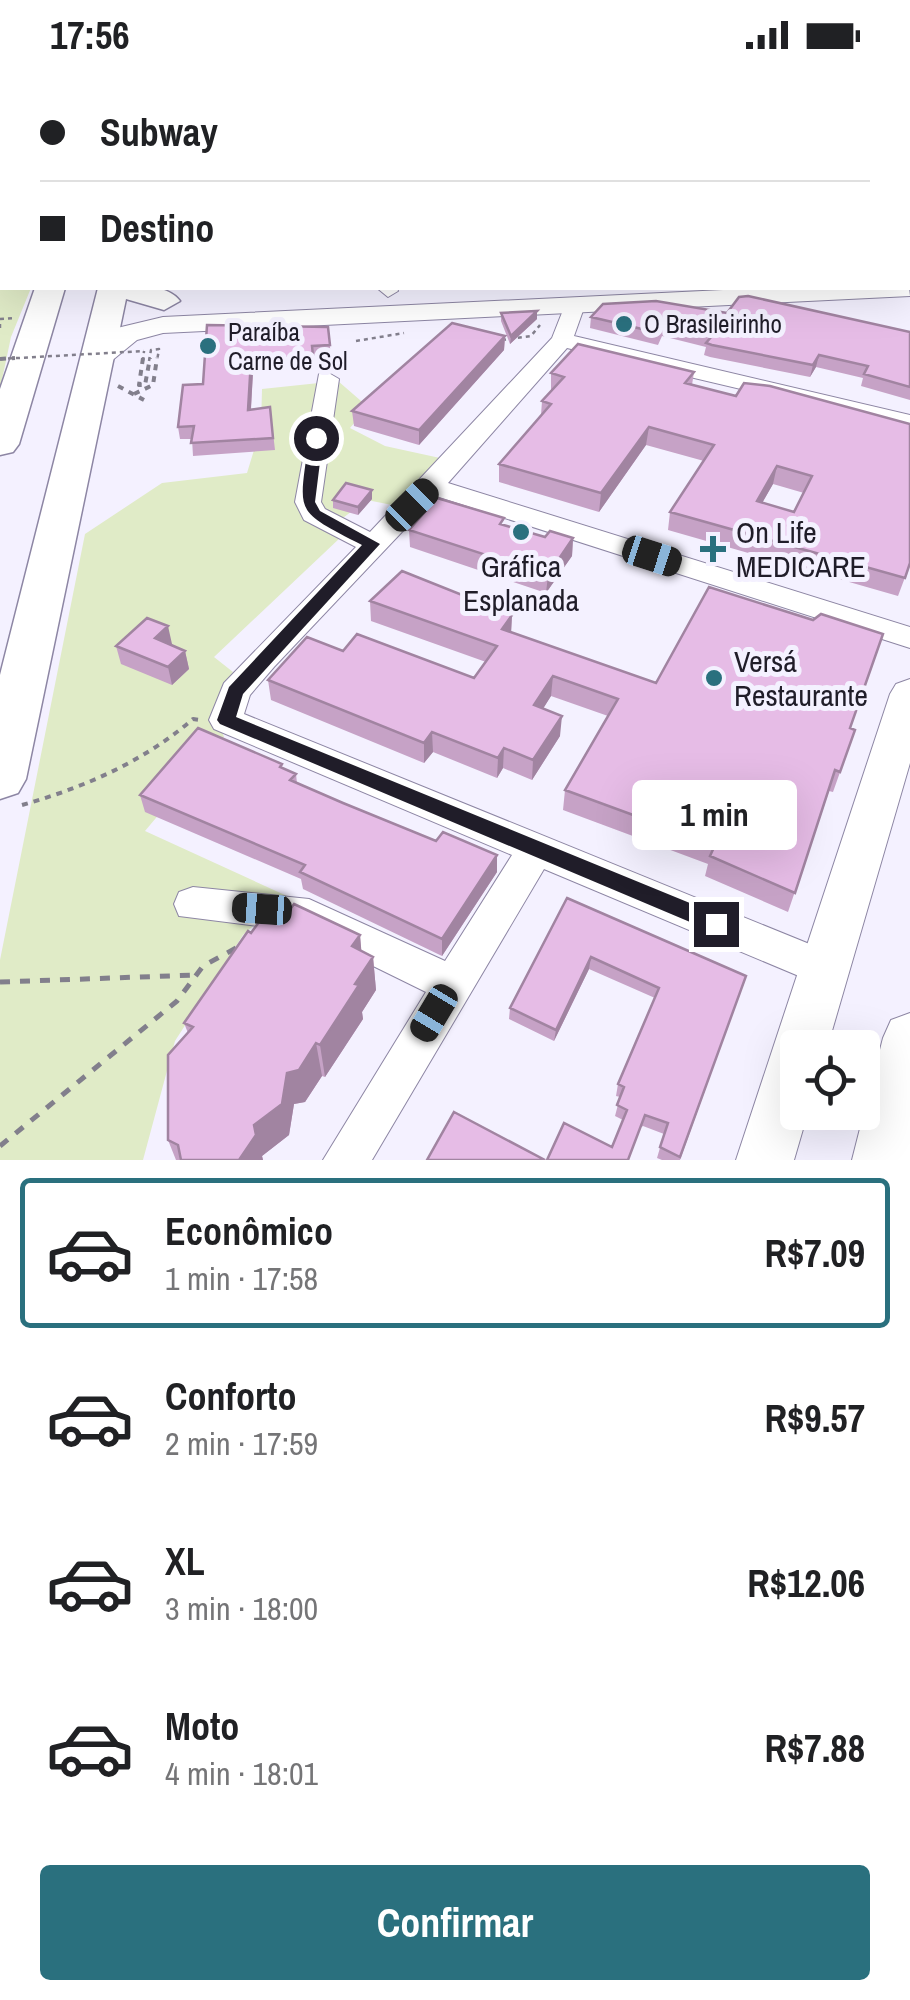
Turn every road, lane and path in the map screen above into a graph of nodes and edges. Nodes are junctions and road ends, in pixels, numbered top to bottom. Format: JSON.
{"nodes":[{"id":1,"x":49,"y":290,"type":"edge"},
{"id":2,"x":380,"y":290,"type":"edge"},
{"id":3,"x":771,"y":291,"type":"edge"},
{"id":4,"x":115,"y":293,"type":"edge"},
{"id":5,"x":164,"y":302,"type":"joint"},
{"id":6,"x":208,"y":313,"type":"junction"},
{"id":7,"x":569,"y":322,"type":"junction"},
{"id":8,"x":0,"y":324,"type":"edge"},
{"id":9,"x":26,"y":324,"type":"junction"},
{"id":10,"x":414,"y":330,"type":"dead end"},
{"id":11,"x":488,"y":338,"type":"edge"},
{"id":12,"x":356,"y":341,"type":"dead end"},
{"id":13,"x":0,"y":359,"type":"edge"},
{"id":14,"x":94,"y":362,"type":"junction"},
{"id":15,"x":327,"y":379,"type":"dead end"},
{"id":16,"x":134,"y":394,"type":"dead end"},
{"id":17,"x":910,"y":422,"type":"edge"},
{"id":18,"x":0,"y":444,"type":"edge"},
{"id":19,"x":431,"y":486,"type":"junction"},
{"id":20,"x":372,"y":544,"type":"junction"},
{"id":21,"x":17,"y":630,"type":"edge"},
{"id":22,"x":910,"y":638,"type":"edge"},
{"id":23,"x":12,"y":671,"type":"edge"},
{"id":24,"x":910,"y":694,"type":"edge"},
{"id":25,"x":226,"y":720,"type":"junction"},
{"id":26,"x":8,"y":793,"type":"edge"},
{"id":27,"x":536,"y":849,"type":"junction"},
{"id":28,"x":193,"y":904,"type":"dead end"},
{"id":29,"x":241,"y":945,"type":"edge"},
{"id":30,"x":825,"y":969,"type":"junction"},
{"id":31,"x":196,"y":975,"type":"junction"},
{"id":32,"x":0,"y":982,"type":"edge"},
{"id":33,"x":452,"y":984,"type":"junction"},
{"id":34,"x":806,"y":1030,"type":"edge"},
{"id":35,"x":910,"y":1038,"type":"edge"},
{"id":36,"x":780,"y":1113,"type":"edge"},
{"id":37,"x":0,"y":1146,"type":"edge"},
{"id":38,"x":346,"y":1160,"type":"edge"},
{"id":39,"x":765,"y":1160,"type":"edge"},
{"id":40,"x":881,"y":1160,"type":"edge"}],
"edges":[{"from":1,"to":9,"type":"highway"},
{"from":2,"to":6,"type":"main road"},
{"from":3,"to":7,"type":"main road"},
{"from":4,"to":5,"type":"highway"},
{"from":4,"to":9,"type":"highway"},
{"from":4,"to":14,"type":"highway"},
{"from":5,"to":6,"type":"main road"},
{"from":6,"to":7,"type":"main road"},
{"from":6,"to":14,"type":"main road"},
{"from":7,"to":11,"type":"path"},
{"from":7,"to":17,"type":"lane"},
{"from":7,"to":19,"type":"lane"},
{"from":8,"to":9,"type":"path"},
{"from":9,"to":18,"type":"highway"},
{"from":10,"to":12,"type":"path"},
{"from":13,"to":16,"type":"path","bridge":true},
{"from":14,"to":21,"type":"highway"},
{"from":15,"to":20,"type":"lane"},
{"from":19,"to":20,"type":"lane"},
{"from":19,"to":22,"type":"lane"},
{"from":20,"to":25,"type":"lane"},
{"from":21,"to":23,"type":"highway"},
{"from":23,"to":26,"type":"highway"},
{"from":24,"to":30,"type":"main road"},
{"from":25,"to":26,"type":"path"},
{"from":25,"to":27,"type":"lane"},
{"from":27,"to":30,"type":"lane"},
{"from":27,"to":33,"type":"lane"},
{"from":28,"to":33,"type":"lane"},
{"from":29,"to":31,"type":"path"},
{"from":30,"to":34,"type":"main road"},
{"from":31,"to":32,"type":"path"},
{"from":31,"to":37,"type":"path"},
{"from":33,"to":38,"type":"lane"},
{"from":35,"to":40,"type":"main road"},
{"from":36,"to":39,"type":"main road"}]}
